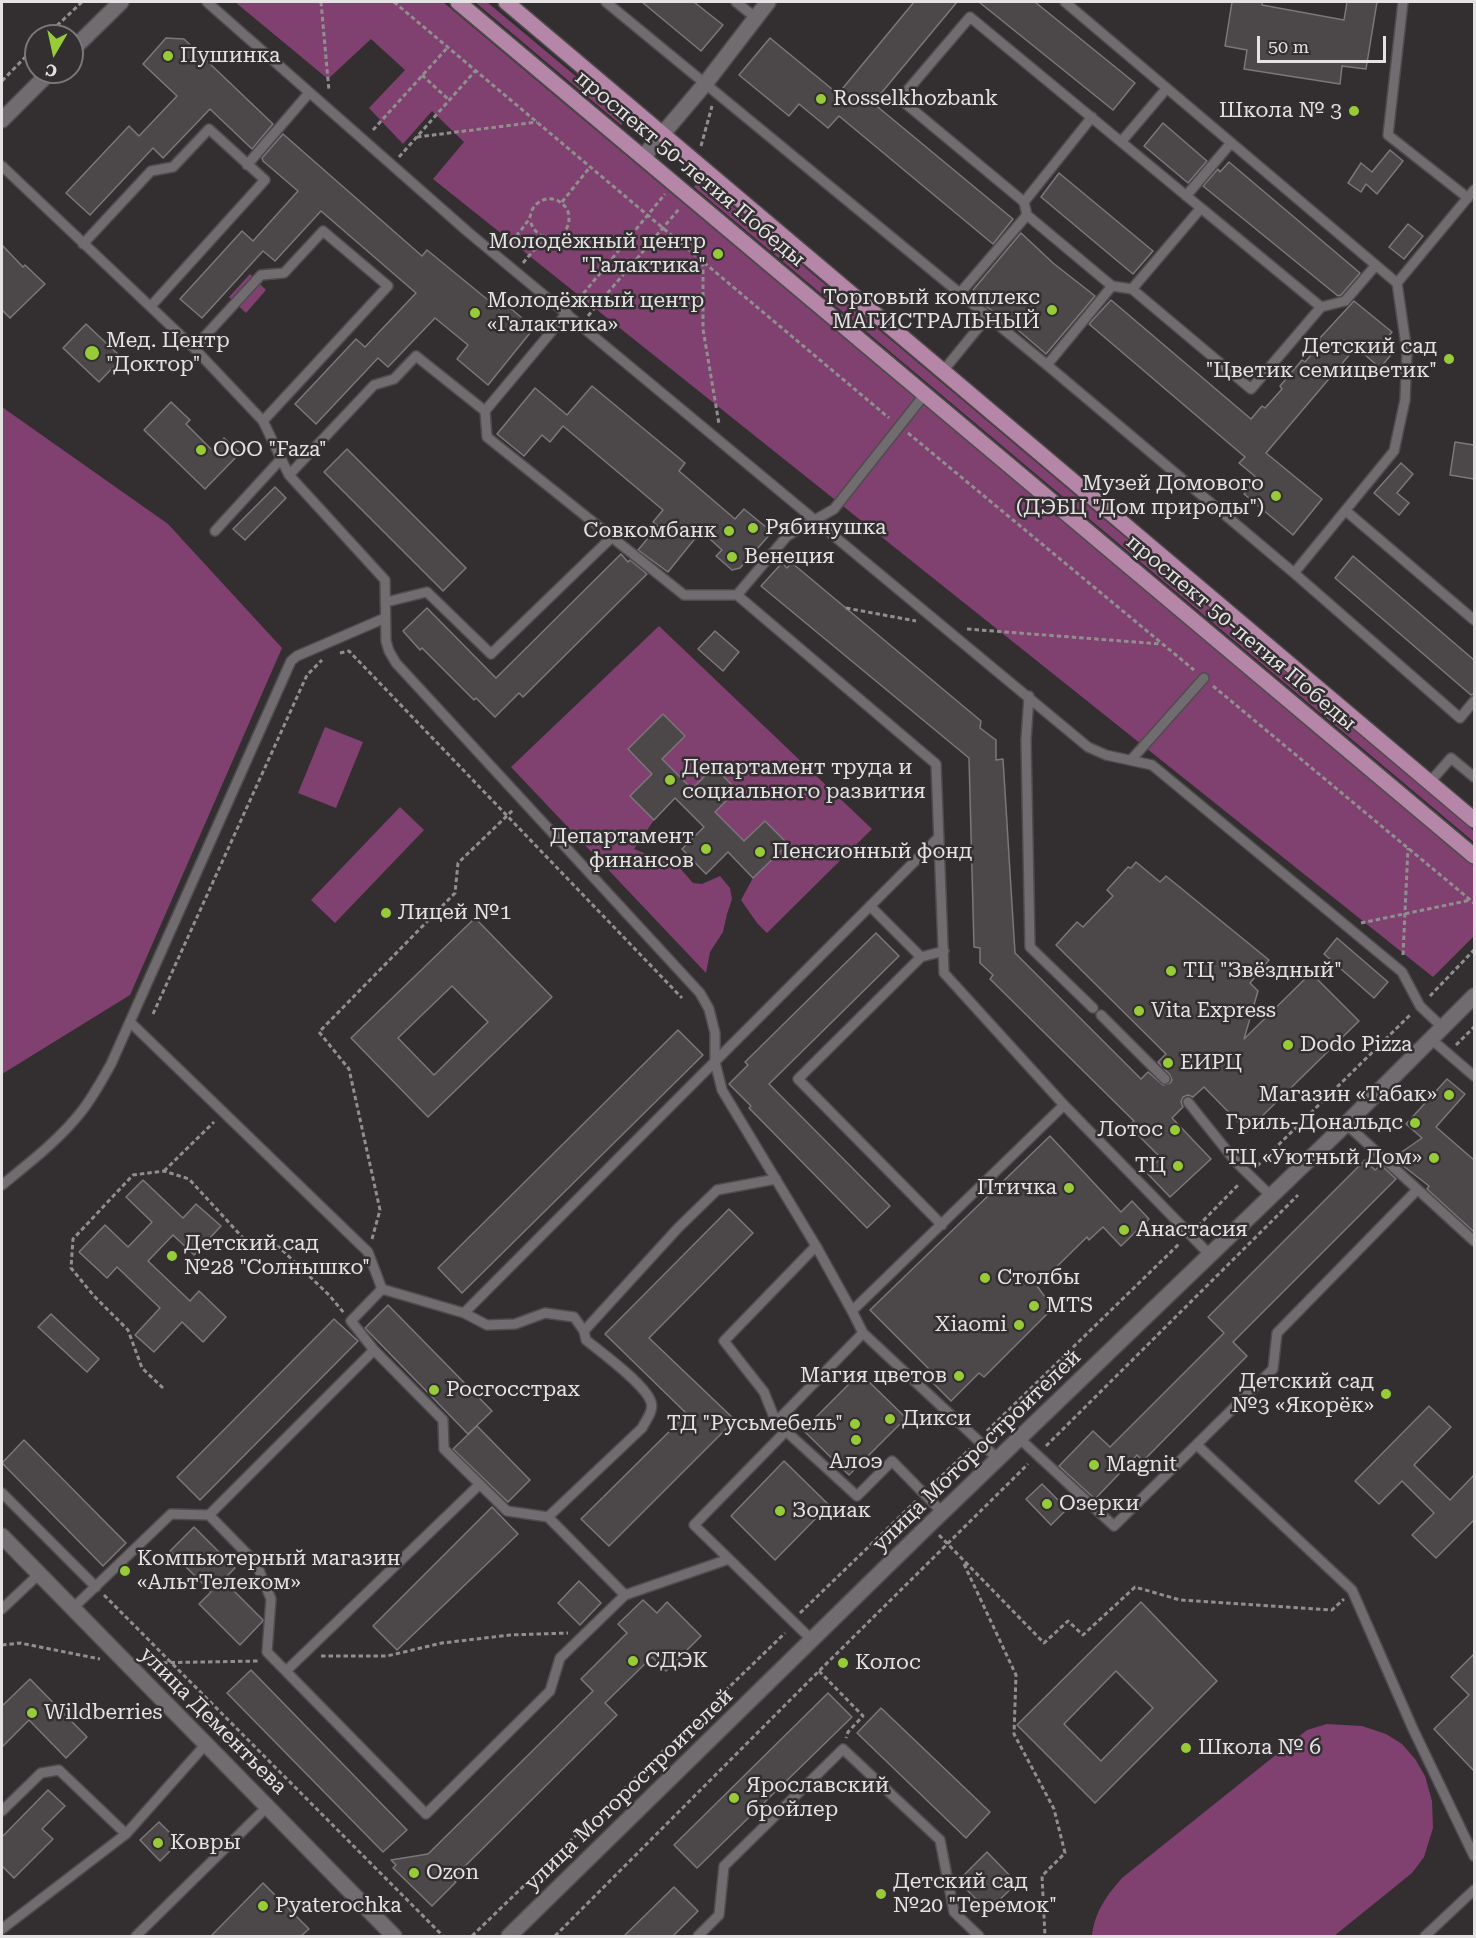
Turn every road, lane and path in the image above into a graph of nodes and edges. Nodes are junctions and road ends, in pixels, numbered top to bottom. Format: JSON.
{"nodes":[{"id":1,"x":82,"y":2,"type":"edge"},
{"id":2,"x":121,"y":2,"type":"edge"},
{"id":3,"x":207,"y":2,"type":"edge"},
{"id":4,"x":321,"y":2,"type":"edge"},
{"id":5,"x":394,"y":2,"type":"edge"},
{"id":6,"x":458,"y":2,"type":"edge"},
{"id":7,"x":506,"y":2,"type":"edge"},
{"id":8,"x":606,"y":2,"type":"edge"},
{"id":9,"x":736,"y":2,"type":"edge"},
{"id":10,"x":768,"y":2,"type":"edge"},
{"id":11,"x":1065,"y":2,"type":"edge"},
{"id":12,"x":1403,"y":2,"type":"edge"},
{"id":13,"x":756,"y":18,"type":"junction"},
{"id":14,"x":59,"y":24,"type":"edge"},
{"id":15,"x":84,"y":38,"type":"edge"},
{"id":16,"x":448,"y":46,"type":"junction"},
{"id":17,"x":24,"y":58,"type":"edge"},
{"id":18,"x":476,"y":70,"type":"junction"},
{"id":19,"x":422,"y":75,"type":"junction"},
{"id":20,"x":2,"y":81,"type":"edge"},
{"id":21,"x":38,"y":84,"type":"edge"},
{"id":22,"x":705,"y":84,"type":"junction"},
{"id":23,"x":1167,"y":88,"type":"junction"},
{"id":24,"x":309,"y":93,"type":"junction"},
{"id":25,"x":449,"y":100,"type":"junction"},
{"id":26,"x":330,"y":111,"type":"junction"},
{"id":27,"x":1092,"y":117,"type":"junction"},
{"id":28,"x":2,"y":120,"type":"edge"},
{"id":29,"x":537,"y":122,"type":"junction"},
{"id":30,"x":662,"y":135,"type":"junction"},
{"id":31,"x":416,"y":137,"type":"junction"},
{"id":32,"x":364,"y":141,"type":"junction"},
{"id":33,"x":1122,"y":142,"type":"junction"},
{"id":34,"x":1231,"y":143,"type":"junction"},
{"id":35,"x":643,"y":157,"type":"junction"},
{"id":36,"x":247,"y":165,"type":"junction"},
{"id":37,"x":392,"y":165,"type":"junction"},
{"id":38,"x":2,"y":166,"type":"edge"},
{"id":39,"x":590,"y":166,"type":"junction"},
{"id":40,"x":1471,"y":194,"type":"edge"},
{"id":41,"x":689,"y":196,"type":"junction"},
{"id":42,"x":1186,"y":196,"type":"junction"},
{"id":43,"x":561,"y":202,"type":"junction"},
{"id":44,"x":1024,"y":202,"type":"junction"},
{"id":45,"x":1201,"y":208,"type":"junction"},
{"id":46,"x":1027,"y":214,"type":"junction"},
{"id":47,"x":530,"y":219,"type":"junction"},
{"id":48,"x":663,"y":228,"type":"junction"},
{"id":49,"x":545,"y":237,"type":"junction"},
{"id":50,"x":83,"y":244,"type":"junction"},
{"id":51,"x":498,"y":256,"type":"junction"},
{"id":52,"x":703,"y":262,"type":"junction"},
{"id":53,"x":1376,"y":264,"type":"junction"},
{"id":54,"x":516,"y":271,"type":"junction"},
{"id":55,"x":1397,"y":283,"type":"junction"},
{"id":56,"x":1112,"y":286,"type":"junction"},
{"id":57,"x":1132,"y":289,"type":"junction"},
{"id":58,"x":960,"y":293,"type":"junction"},
{"id":59,"x":151,"y":306,"type":"junction"},
{"id":60,"x":1321,"y":308,"type":"junction"},
{"id":61,"x":567,"y":313,"type":"junction"},
{"id":62,"x":988,"y":316,"type":"junction"},
{"id":63,"x":581,"y":324,"type":"junction"},
{"id":64,"x":194,"y":348,"type":"junction"},
{"id":65,"x":1047,"y":365,"type":"junction"},
{"id":66,"x":943,"y":371,"type":"junction"},
{"id":67,"x":925,"y":394,"type":"junction"},
{"id":68,"x":485,"y":411,"type":"junction"},
{"id":69,"x":263,"y":421,"type":"junction"},
{"id":70,"x":899,"y":426,"type":"junction"},
{"id":71,"x":722,"y":443,"type":"junction"},
{"id":72,"x":281,"y":459,"type":"junction"},
{"id":73,"x":289,"y":475,"type":"junction"},
{"id":74,"x":1346,"y":511,"type":"junction"},
{"id":75,"x":815,"y":520,"type":"junction"},
{"id":76,"x":215,"y":531,"type":"dead end"},
{"id":77,"x":612,"y":537,"type":"junction"},
{"id":78,"x":1294,"y":573,"type":"junction"},
{"id":79,"x":736,"y":595,"type":"junction"},
{"id":80,"x":386,"y":602,"type":"junction"},
{"id":81,"x":846,"y":608,"type":"dead end"},
{"id":82,"x":386,"y":618,"type":"junction"},
{"id":83,"x":1474,"y":620,"type":"edge"},
{"id":84,"x":944,"y":627,"type":"junction"},
{"id":85,"x":1162,"y":644,"type":"junction"},
{"id":86,"x":333,"y":656,"type":"dead end"},
{"id":87,"x":324,"y":658,"type":"dead end"},
{"id":88,"x":1204,"y":678,"type":"junction"},
{"id":89,"x":1029,"y":696,"type":"junction"},
{"id":90,"x":1474,"y":701,"type":"edge"},
{"id":91,"x":1131,"y":760,"type":"junction"},
{"id":92,"x":1474,"y":777,"type":"edge"},
{"id":93,"x":1430,"y":782,"type":"junction"},
{"id":94,"x":523,"y":801,"type":"junction"},
{"id":95,"x":507,"y":816,"type":"junction"},
{"id":96,"x":1474,"y":819,"type":"edge"},
{"id":97,"x":939,"y":837,"type":"junction"},
{"id":98,"x":1408,"y":848,"type":"junction"},
{"id":99,"x":1474,"y":856,"type":"edge"},
{"id":100,"x":1473,"y":902,"type":"edge"},
{"id":101,"x":870,"y":906,"type":"junction"},
{"id":102,"x":1404,"y":914,"type":"junction"},
{"id":103,"x":1346,"y":926,"type":"junction"},
{"id":104,"x":944,"y":951,"type":"junction"},
{"id":105,"x":921,"y":957,"type":"junction"},
{"id":106,"x":1402,"y":972,"type":"junction"},
{"id":107,"x":1474,"y":996,"type":"edge"},
{"id":108,"x":682,"y":998,"type":"dead end"},
{"id":109,"x":1093,"y":1008,"type":"dead end"},
{"id":110,"x":153,"y":1014,"type":"dead end"},
{"id":111,"x":1101,"y":1016,"type":"dead end"},
{"id":112,"x":130,"y":1022,"type":"junction"},
{"id":113,"x":1442,"y":1027,"type":"junction"},
{"id":114,"x":1474,"y":1027,"type":"edge"},
{"id":115,"x":1430,"y":1038,"type":"junction"},
{"id":116,"x":1442,"y":1049,"type":"junction"},
{"id":117,"x":715,"y":1062,"type":"junction"},
{"id":118,"x":1474,"y":1076,"type":"edge"},
{"id":119,"x":1165,"y":1079,"type":"dead end"},
{"id":120,"x":1188,"y":1102,"type":"dead end"},
{"id":121,"x":1064,"y":1105,"type":"junction"},
{"id":122,"x":224,"y":1112,"type":"junction"},
{"id":123,"x":1346,"y":1124,"type":"junction"},
{"id":124,"x":164,"y":1171,"type":"junction"},
{"id":125,"x":776,"y":1179,"type":"junction"},
{"id":126,"x":2,"y":1185,"type":"edge"},
{"id":127,"x":1417,"y":1190,"type":"junction"},
{"id":128,"x":1299,"y":1194,"type":"dead end"},
{"id":129,"x":1270,"y":1197,"type":"junction"},
{"id":130,"x":942,"y":1225,"type":"junction"},
{"id":131,"x":1474,"y":1241,"type":"edge"},
{"id":132,"x":816,"y":1246,"type":"junction"},
{"id":133,"x":368,"y":1252,"type":"junction"},
{"id":134,"x":1210,"y":1256,"type":"junction"},
{"id":135,"x":382,"y":1289,"type":"junction"},
{"id":136,"x":852,"y":1311,"type":"junction"},
{"id":137,"x":464,"y":1313,"type":"junction"},
{"id":138,"x":351,"y":1321,"type":"junction"},
{"id":139,"x":584,"y":1331,"type":"junction"},
{"id":140,"x":863,"y":1333,"type":"junction"},
{"id":141,"x":374,"y":1350,"type":"junction"},
{"id":142,"x":163,"y":1388,"type":"dead end"},
{"id":143,"x":776,"y":1422,"type":"junction"},
{"id":144,"x":786,"y":1431,"type":"junction"},
{"id":145,"x":1020,"y":1439,"type":"junction"},
{"id":146,"x":1197,"y":1445,"type":"junction"},
{"id":147,"x":1037,"y":1455,"type":"junction"},
{"id":148,"x":998,"y":1459,"type":"junction"},
{"id":149,"x":480,"y":1484,"type":"junction"},
{"id":150,"x":2,"y":1493,"type":"edge"},
{"id":151,"x":910,"y":1506,"type":"dead end"},
{"id":152,"x":943,"y":1513,"type":"junction"},
{"id":153,"x":209,"y":1515,"type":"junction"},
{"id":154,"x":548,"y":1517,"type":"junction"},
{"id":155,"x":2,"y":1536,"type":"edge"},
{"id":156,"x":946,"y":1544,"type":"junction"},
{"id":157,"x":729,"y":1559,"type":"junction"},
{"id":158,"x":962,"y":1560,"type":"junction"},
{"id":159,"x":39,"y":1574,"type":"junction"},
{"id":160,"x":96,"y":1587,"type":"junction"},
{"id":161,"x":1352,"y":1590,"type":"junction"},
{"id":162,"x":625,"y":1595,"type":"junction"},
{"id":163,"x":2,"y":1609,"type":"edge"},
{"id":164,"x":72,"y":1609,"type":"junction"},
{"id":165,"x":794,"y":1622,"type":"junction"},
{"id":166,"x":813,"y":1641,"type":"junction"},
{"id":167,"x":286,"y":1671,"type":"junction"},
{"id":168,"x":819,"y":1671,"type":"junction"},
{"id":169,"x":206,"y":1744,"type":"junction"},
{"id":170,"x":843,"y":1749,"type":"junction"},
{"id":171,"x":267,"y":1807,"type":"junction"},
{"id":172,"x":2,"y":1811,"type":"edge"},
{"id":173,"x":126,"y":1834,"type":"junction"},
{"id":174,"x":1474,"y":1856,"type":"edge"},
{"id":175,"x":1474,"y":1890,"type":"edge"},
{"id":176,"x":2,"y":1929,"type":"edge"},
{"id":177,"x":136,"y":1936,"type":"edge"},
{"id":178,"x":394,"y":1936,"type":"edge"},
{"id":179,"x":443,"y":1936,"type":"edge"},
{"id":180,"x":472,"y":1936,"type":"edge"},
{"id":181,"x":509,"y":1936,"type":"edge"},
{"id":182,"x":555,"y":1936,"type":"edge"},
{"id":183,"x":698,"y":1936,"type":"edge"},
{"id":184,"x":980,"y":1936,"type":"edge"},
{"id":185,"x":1045,"y":1936,"type":"edge"},
{"id":186,"x":1425,"y":1936,"type":"edge"}],
"edges":[{"from":1,"to":14,"type":"path"},
{"from":2,"to":15,"type":"street"},
{"from":3,"to":24,"type":"lane"},
{"from":4,"to":26,"type":"path"},
{"from":5,"to":16,"type":"path"},
{"from":6,"to":35,"type":"main road","name":"проспект 50-летия Победы"},
{"from":7,"to":30,"type":"main road","name":"проспект 50-летия Победы"},
{"from":8,"to":22,"type":"lane"},
{"from":9,"to":13,"type":"lane"},
{"from":10,"to":13,"type":"street"},
{"from":11,"to":23,"type":"lane"},
{"from":12,"to":40,"type":"lane"},
{"from":13,"to":22,"type":"street"},
{"from":16,"to":18,"type":"path"},
{"from":16,"to":19,"type":"path"},
{"from":17,"to":20,"type":"path"},
{"from":18,"to":25,"type":"path"},
{"from":18,"to":29,"type":"path"},
{"from":19,"to":25,"type":"path"},
{"from":19,"to":32,"type":"path"},
{"from":21,"to":28,"type":"street"},
{"from":22,"to":30,"type":"street"},
{"from":22,"to":58,"type":"lane"},
{"from":23,"to":33,"type":"lane"},
{"from":23,"to":34,"type":"lane"},
{"from":24,"to":26,"type":"lane"},
{"from":24,"to":36,"type":"lane"},
{"from":25,"to":31,"type":"path"},
{"from":26,"to":32,"type":"lane"},
{"from":27,"to":33,"type":"lane"},
{"from":27,"to":44,"type":"lane"},
{"from":27,"to":44,"type":"lane"},
{"from":29,"to":31,"type":"path"},
{"from":29,"to":39,"type":"path"},
{"from":30,"to":35,"type":"street"},
{"from":30,"to":66,"type":"main road","name":"проспект 50-летия Победы"},
{"from":31,"to":37,"type":"path"},
{"from":32,"to":37,"type":"lane"},
{"from":33,"to":42,"type":"lane"},
{"from":34,"to":42,"type":"lane"},
{"from":34,"to":53,"type":"lane"},
{"from":35,"to":41,"type":"main road","name":"проспект 50-летия Победы"},
{"from":36,"to":50,"type":"lane"},
{"from":36,"to":59,"type":"lane"},
{"from":37,"to":51,"type":"lane"},
{"from":38,"to":50,"type":"lane"},
{"from":39,"to":43,"type":"path"},
{"from":39,"to":48,"type":"path"},
{"from":40,"to":55,"type":"lane"},
{"from":41,"to":48,"type":"path"},
{"from":41,"to":67,"type":"main road","name":"проспект 50-летия Победы"},
{"from":42,"to":45,"type":"lane"},
{"from":43,"to":47,"type":"path"},
{"from":43,"to":49,"type":"path"},
{"from":44,"to":46,"type":"lane"},
{"from":45,"to":57,"type":"lane"},
{"from":45,"to":60,"type":"lane"},
{"from":46,"to":56,"type":"lane"},
{"from":46,"to":58,"type":"lane"},
{"from":47,"to":49,"type":"path"},
{"from":47,"to":51,"type":"path"},
{"from":48,"to":52,"type":"path"},
{"from":48,"to":63,"type":"path"},
{"from":49,"to":54,"type":"path"},
{"from":50,"to":59,"type":"lane"},
{"from":51,"to":54,"type":"lane"},
{"from":52,"to":70,"type":"path"},
{"from":52,"to":71,"type":"path"},
{"from":53,"to":55,"type":"lane"},
{"from":53,"to":60,"type":"lane"},
{"from":54,"to":61,"type":"lane"},
{"from":55,"to":74,"type":"lane"},
{"from":56,"to":57,"type":"lane"},
{"from":56,"to":65,"type":"lane"},
{"from":57,"to":60,"type":"lane"},
{"from":58,"to":62,"type":"lane"},
{"from":59,"to":64,"type":"lane"},
{"from":61,"to":63,"type":"lane"},
{"from":61,"to":68,"type":"lane"},
{"from":62,"to":65,"type":"lane"},
{"from":62,"to":66,"type":"lane"},
{"from":63,"to":71,"type":"lane"},
{"from":64,"to":69,"type":"lane"},
{"from":64,"to":69,"type":"lane"},
{"from":65,"to":78,"type":"lane"},
{"from":66,"to":93,"type":"main road","name":"проспект 50-летия Победы"},
{"from":67,"to":70,"type":"lane"},
{"from":67,"to":99,"type":"main road","name":"проспект 50-летия Победы"},
{"from":68,"to":73,"type":"lane"},
{"from":68,"to":77,"type":"lane"},
{"from":69,"to":72,"type":"lane"},
{"from":70,"to":75,"type":"lane"},
{"from":70,"to":85,"type":"path"},
{"from":71,"to":75,"type":"lane"},
{"from":72,"to":73,"type":"lane"},
{"from":72,"to":76,"type":"lane"},
{"from":73,"to":80,"type":"lane"},
{"from":74,"to":78,"type":"lane"},
{"from":74,"to":83,"type":"lane"},
{"from":75,"to":79,"type":"lane"},
{"from":75,"to":84,"type":"lane"},
{"from":77,"to":79,"type":"lane"},
{"from":77,"to":80,"type":"lane"},
{"from":78,"to":90,"type":"lane"},
{"from":79,"to":97,"type":"lane"},
{"from":80,"to":82,"type":"lane"},
{"from":81,"to":84,"type":"path"},
{"from":82,"to":94,"type":"lane"},
{"from":82,"to":112,"type":"lane"},
{"from":84,"to":85,"type":"path"},
{"from":84,"to":89,"type":"lane"},
{"from":85,"to":88,"type":"path"},
{"from":86,"to":95,"type":"path"},
{"from":87,"to":110,"type":"path"},
{"from":88,"to":91,"type":"lane"},
{"from":88,"to":98,"type":"path"},
{"from":89,"to":91,"type":"lane"},
{"from":89,"to":109,"type":"lane"},
{"from":91,"to":103,"type":"lane"},
{"from":92,"to":93,"type":"lane"},
{"from":93,"to":96,"type":"main road","name":"проспект 50-летия Победы"},
{"from":94,"to":95,"type":"path"},
{"from":94,"to":117,"type":"lane"},
{"from":95,"to":108,"type":"path"},
{"from":95,"to":133,"type":"path"},
{"from":97,"to":101,"type":"lane"},
{"from":97,"to":104,"type":"lane"},
{"from":98,"to":100,"type":"path"},
{"from":98,"to":102,"type":"path"},
{"from":100,"to":102,"type":"path"},
{"from":101,"to":105,"type":"lane"},
{"from":101,"to":117,"type":"lane"},
{"from":102,"to":103,"type":"path"},
{"from":102,"to":106,"type":"path"},
{"from":103,"to":106,"type":"lane"},
{"from":104,"to":105,"type":"lane"},
{"from":104,"to":121,"type":"lane"},
{"from":105,"to":130,"type":"lane"},
{"from":106,"to":113,"type":"lane"},
{"from":107,"to":113,"type":"street","name":"улица Моторостроителей"},
{"from":111,"to":119,"type":"lane"},
{"from":112,"to":122,"type":"lane"},
{"from":112,"to":126,"type":"lane"},
{"from":113,"to":115,"type":"street","name":"улица Моторостроителей"},
{"from":114,"to":116,"type":"path"},
{"from":115,"to":116,"type":"lane"},
{"from":115,"to":123,"type":"street","name":"улица Моторостроителей"},
{"from":116,"to":118,"type":"lane"},
{"from":117,"to":125,"type":"lane"},
{"from":117,"to":137,"type":"lane"},
{"from":120,"to":129,"type":"lane"},
{"from":121,"to":130,"type":"lane"},
{"from":121,"to":134,"type":"lane"},
{"from":122,"to":124,"type":"path"},
{"from":122,"to":133,"type":"lane"},
{"from":123,"to":127,"type":"lane"},
{"from":123,"to":129,"type":"street","name":"улица Моторостроителей"},
{"from":124,"to":138,"type":"path"},
{"from":124,"to":142,"type":"path"},
{"from":125,"to":132,"type":"lane"},
{"from":125,"to":139,"type":"lane"},
{"from":127,"to":131,"type":"lane"},
{"from":127,"to":146,"type":"lane"},
{"from":128,"to":147,"type":"path"},
{"from":129,"to":134,"type":"street","name":"улица Моторостроителей"},
{"from":130,"to":136,"type":"lane"},
{"from":132,"to":136,"type":"lane"},
{"from":132,"to":143,"type":"lane"},
{"from":133,"to":135,"type":"lane"},
{"from":134,"to":145,"type":"street","name":"улица Моторостроителей"},
{"from":135,"to":137,"type":"lane"},
{"from":135,"to":138,"type":"lane"},
{"from":136,"to":140,"type":"lane"},
{"from":137,"to":139,"type":"lane"},
{"from":138,"to":141,"type":"lane"},
{"from":139,"to":154,"type":"lane"},
{"from":140,"to":143,"type":"lane"},
{"from":140,"to":148,"type":"lane"},
{"from":141,"to":149,"type":"lane"},
{"from":141,"to":153,"type":"lane"},
{"from":143,"to":144,"type":"lane"},
{"from":144,"to":152,"type":"lane"},
{"from":144,"to":157,"type":"lane"},
{"from":145,"to":147,"type":"lane"},
{"from":145,"to":148,"type":"street","name":"улица Моторостроителей"},
{"from":146,"to":147,"type":"lane"},
{"from":146,"to":161,"type":"lane"},
{"from":147,"to":156,"type":"path"},
{"from":148,"to":152,"type":"street","name":"улица Моторостроителей"},
{"from":149,"to":154,"type":"lane"},
{"from":149,"to":167,"type":"lane"},
{"from":150,"to":160,"type":"lane"},
{"from":151,"to":165,"type":"path"},
{"from":152,"to":166,"type":"street","name":"улица Моторостроителей"},
{"from":153,"to":160,"type":"lane"},
{"from":153,"to":167,"type":"lane"},
{"from":154,"to":162,"type":"lane"},
{"from":155,"to":159,"type":"street","name":"улица Дементьева"},
{"from":156,"to":158,"type":"path"},
{"from":156,"to":168,"type":"path"},
{"from":157,"to":162,"type":"lane"},
{"from":157,"to":165,"type":"lane"},
{"from":158,"to":161,"type":"path"},
{"from":158,"to":185,"type":"path"},
{"from":159,"to":163,"type":"lane"},
{"from":159,"to":164,"type":"street","name":"улица Дементьева"},
{"from":160,"to":164,"type":"lane"},
{"from":160,"to":179,"type":"path"},
{"from":161,"to":174,"type":"lane"},
{"from":162,"to":167,"type":"lane"},
{"from":164,"to":169,"type":"street","name":"улица Дементьева"},
{"from":165,"to":166,"type":"lane"},
{"from":165,"to":180,"type":"path"},
{"from":166,"to":181,"type":"street","name":"улица Моторостроителей"},
{"from":168,"to":170,"type":"path"},
{"from":168,"to":182,"type":"path"},
{"from":169,"to":171,"type":"street","name":"улица Дементьева"},
{"from":169,"to":173,"type":"lane"},
{"from":170,"to":183,"type":"lane"},
{"from":170,"to":184,"type":"lane"},
{"from":171,"to":177,"type":"lane"},
{"from":171,"to":178,"type":"street","name":"улица Дементьева"},
{"from":172,"to":173,"type":"lane"},
{"from":173,"to":176,"type":"lane"},
{"from":175,"to":186,"type":"lane"}]}
